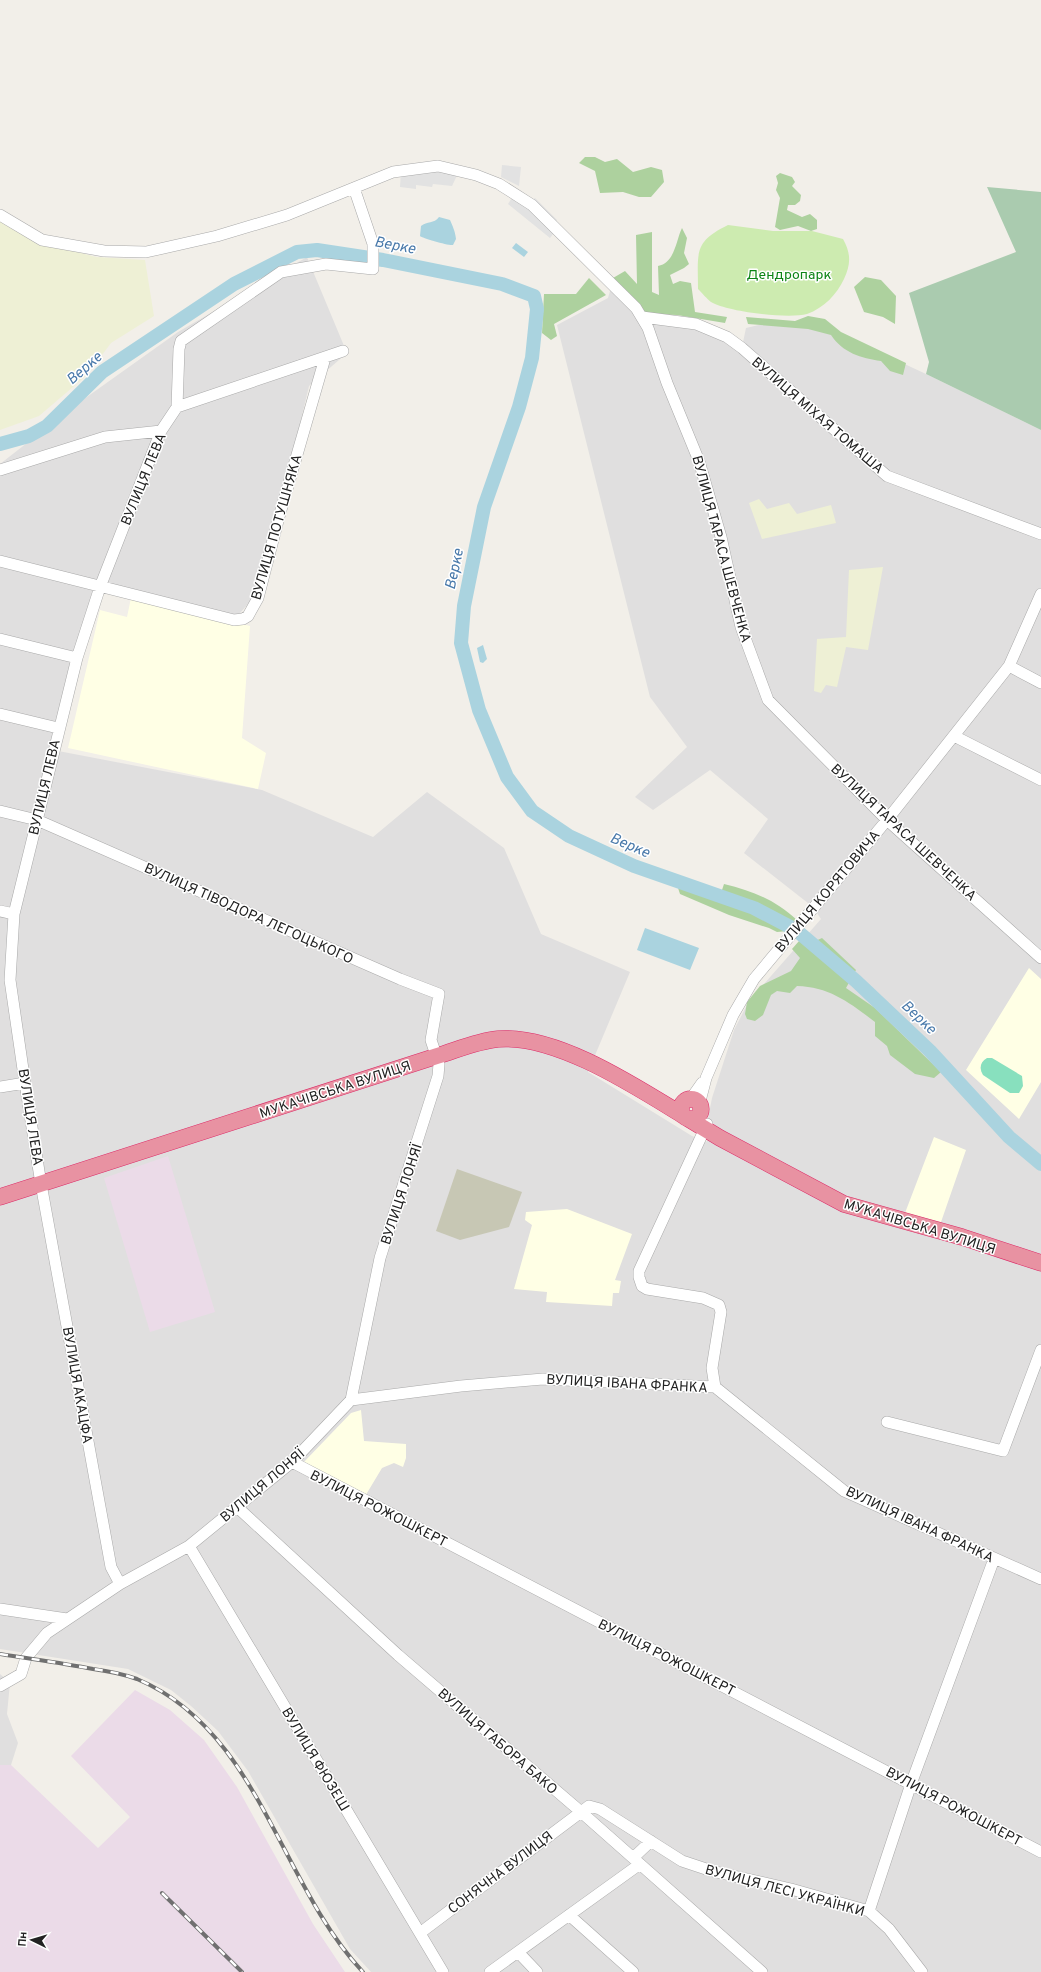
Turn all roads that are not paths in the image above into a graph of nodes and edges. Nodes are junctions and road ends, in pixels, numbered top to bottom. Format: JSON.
{"nodes":[{"id":1,"x":354,"y":188,"type":"junction"},
{"id":2,"x":0,"y":215,"type":"edge"},
{"id":3,"x":642,"y":317,"type":"junction"},
{"id":4,"x":343,"y":351,"type":"dead end"},
{"id":5,"x":325,"y":358,"type":"junction"},
{"id":6,"x":177,"y":407,"type":"junction"},
{"id":7,"x":161,"y":431,"type":"junction"},
{"id":8,"x":0,"y":470,"type":"edge"},
{"id":9,"x":1041,"y":534,"type":"edge"},
{"id":10,"x":0,"y":561,"type":"edge"},
{"id":11,"x":100,"y":587,"type":"junction"},
{"id":12,"x":1041,"y":594,"type":"edge"},
{"id":13,"x":0,"y":639,"type":"edge"},
{"id":14,"x":76,"y":658,"type":"junction"},
{"id":15,"x":1009,"y":666,"type":"junction"},
{"id":16,"x":1041,"y":683,"type":"edge"},
{"id":17,"x":0,"y":714,"type":"edge"},
{"id":18,"x":58,"y":728,"type":"junction"},
{"id":19,"x":954,"y":736,"type":"junction"},
{"id":20,"x":1041,"y":780,"type":"edge"},
{"id":21,"x":0,"y":811,"type":"edge"},
{"id":22,"x":37,"y":820,"type":"junction"},
{"id":23,"x":887,"y":820,"type":"junction"},
{"id":24,"x":0,"y":911,"type":"edge"},
{"id":25,"x":14,"y":914,"type":"junction"},
{"id":26,"x":1041,"y":958,"type":"edge"},
{"id":27,"x":5,"y":981,"type":"edge"},
{"id":28,"x":437,"y":1056,"type":"junction"},
{"id":29,"x":25,"y":1083,"type":"junction"},
{"id":30,"x":0,"y":1087,"type":"edge"},
{"id":31,"x":697,"y":1116,"type":"junction"},
{"id":32,"x":41,"y":1184,"type":"junction"},
{"id":33,"x":0,"y":1198,"type":"edge"},
{"id":34,"x":1041,"y":1263,"type":"edge"},
{"id":35,"x":1041,"y":1350,"type":"edge"},
{"id":36,"x":715,"y":1387,"type":"junction"},
{"id":37,"x":352,"y":1400,"type":"junction"},
{"id":38,"x":887,"y":1422,"type":"dead end"},
{"id":39,"x":292,"y":1462,"type":"junction"},
{"id":40,"x":237,"y":1507,"type":"junction"},
{"id":41,"x":189,"y":1546,"type":"junction"},
{"id":42,"x":994,"y":1559,"type":"junction"},
{"id":43,"x":1041,"y":1579,"type":"edge"},
{"id":44,"x":120,"y":1584,"type":"junction"},
{"id":45,"x":0,"y":1609,"type":"edge"},
{"id":46,"x":67,"y":1619,"type":"junction"},
{"id":47,"x":0,"y":1686,"type":"edge"},
{"id":48,"x":911,"y":1784,"type":"junction"},
{"id":49,"x":580,"y":1811,"type":"junction"},
{"id":50,"x":651,"y":1841,"type":"junction"},
{"id":51,"x":1041,"y":1852,"type":"edge"},
{"id":52,"x":637,"y":1861,"type":"junction"},
{"id":53,"x":869,"y":1911,"type":"junction"},
{"id":54,"x":569,"y":1915,"type":"junction"},
{"id":55,"x":420,"y":1933,"type":"junction"},
{"id":56,"x":518,"y":1952,"type":"junction"},
{"id":57,"x":443,"y":1972,"type":"edge"},
{"id":58,"x":490,"y":1972,"type":"edge"},
{"id":59,"x":537,"y":1972,"type":"edge"},
{"id":60,"x":633,"y":1972,"type":"edge"},
{"id":61,"x":762,"y":1972,"type":"edge"},
{"id":62,"x":922,"y":1972,"type":"edge"}],
"edges":[{"from":1,"to":2,"type":"street","name":"ВУЛИЦЯ ТАРАСА ШЕВЧЕНКА"},
{"from":1,"to":3,"type":"street","name":"ВУЛИЦЯ ТАРАСА ШЕВЧЕНКА"},
{"from":1,"to":6,"type":"street"},
{"from":3,"to":9,"type":"street","name":"ВУЛИЦЯ МІХАЯ ТОМАША"},
{"from":3,"to":23,"type":"street","name":"ВУЛИЦЯ ТАРАСА ШЕВЧЕНКА"},
{"from":4,"to":5,"type":"street"},
{"from":5,"to":6,"type":"street"},
{"from":5,"to":11,"type":"street","name":"ВУЛИЦЯ ПОТУШНЯКА"},
{"from":6,"to":7,"type":"street","name":"ВУЛИЦЯ ЛЕВА"},
{"from":7,"to":8,"type":"street"},
{"from":7,"to":11,"type":"street","name":"ВУЛИЦЯ ЛЕВА"},
{"from":10,"to":11,"type":"street","name":"ВУЛИЦЯ ПОТУШНЯКА"},
{"from":11,"to":14,"type":"street","name":"ВУЛИЦЯ ЛЕВА"},
{"from":12,"to":15,"type":"street","name":"ВУЛИЦЯ КОРЯТОВИЧА"},
{"from":13,"to":14,"type":"street"},
{"from":14,"to":18,"type":"street","name":"ВУЛИЦЯ ЛЕВА"},
{"from":15,"to":16,"type":"street"},
{"from":15,"to":19,"type":"street","name":"ВУЛИЦЯ КОРЯТОВИЧА"},
{"from":17,"to":18,"type":"street"},
{"from":18,"to":22,"type":"street","name":"ВУЛИЦЯ ЛЕВА"},
{"from":19,"to":20,"type":"street"},
{"from":19,"to":23,"type":"street","name":"ВУЛИЦЯ КОРЯТОВИЧА"},
{"from":21,"to":22,"type":"street","name":"ВУЛИЦЯ ТІВОДОРА ЛЕГОЦЬКОГО"},
{"from":22,"to":25,"type":"street","name":"ВУЛИЦЯ ЛЕВА"},
{"from":22,"to":28,"type":"street","name":"ВУЛИЦЯ ТІВОДОРА ЛЕГОЦЬКОГО"},
{"from":23,"to":26,"type":"street","name":"ВУЛИЦЯ ТАРАСА ШЕВЧЕНКА"},
{"from":23,"to":31,"type":"street","name":"ВУЛИЦЯ КОРЯТОВИЧА"},
{"from":24,"to":25,"type":"street"},
{"from":25,"to":27,"type":"street","name":"ВУЛИЦЯ ЛЕВА"},
{"from":27,"to":29,"type":"street","name":"ВУЛИЦЯ ЛЕВА"},
{"from":28,"to":31,"type":"highway","name":"МУКАЧІВСЬКА ВУЛИЦЯ"},
{"from":28,"to":32,"type":"highway","name":"МУКАЧІВСЬКА ВУЛИЦЯ"},
{"from":28,"to":37,"type":"street","name":"ВУЛИЦЯ ЛОНЯЇ"},
{"from":29,"to":30,"type":"street"},
{"from":29,"to":32,"type":"street","name":"ВУЛИЦЯ ЛЕВА"},
{"from":31,"to":34,"type":"highway","name":"МУКАЧІВСЬКА ВУЛИЦЯ"},
{"from":31,"to":36,"type":"street","name":"ВУЛИЦЯ КОРЯТОВИЧА"},
{"from":32,"to":33,"type":"highway","name":"МУКАЧІВСЬКА ВУЛИЦЯ"},
{"from":32,"to":44,"type":"street","name":"ВУЛИЦЯ АКАЦФА"},
{"from":35,"to":38,"type":"street"},
{"from":36,"to":37,"type":"street","name":"ВУЛИЦЯ ІВАНА ФРАНКА"},
{"from":36,"to":42,"type":"street","name":"ВУЛИЦЯ ІВАНА ФРАНКА"},
{"from":37,"to":39,"type":"street","name":"ВУЛИЦЯ ЛОНЯЇ"},
{"from":39,"to":40,"type":"street","name":"ВУЛИЦЯ ЛОНЯЇ"},
{"from":39,"to":48,"type":"street","name":"ВУЛИЦЯ РОЖОШКЕРТ"},
{"from":40,"to":41,"type":"street","name":"ВУЛИЦЯ ЛОНЯЇ"},
{"from":40,"to":49,"type":"street","name":"ВУЛИЦЯ ГАБОРА БАКО"},
{"from":41,"to":44,"type":"street","name":"ВУЛИЦЯ ЛОНЯЇ"},
{"from":41,"to":55,"type":"street","name":"ВУЛИЦЯ ФЮЗЕШ"},
{"from":42,"to":43,"type":"street","name":"ВУЛИЦЯ ІВАНА ФРАНКА"},
{"from":42,"to":48,"type":"street"},
{"from":44,"to":46,"type":"street","name":"ВУЛИЦЯ ЛОНЯЇ"},
{"from":45,"to":46,"type":"street"},
{"from":46,"to":47,"type":"street","name":"ВУЛИЦЯ ЛОНЯЇ"},
{"from":48,"to":51,"type":"street","name":"ВУЛИЦЯ РОЖОШКЕРТ"},
{"from":48,"to":53,"type":"street"},
{"from":49,"to":50,"type":"street","name":"ВУЛИЦЯ ЛЕСІ УКРАЇНКИ"},
{"from":49,"to":52,"type":"street","name":"ВУЛИЦЯ ГАБОРА БАКО"},
{"from":49,"to":55,"type":"street","name":"СОНЯЧНА ВУЛИЦЯ"},
{"from":50,"to":52,"type":"street"},
{"from":50,"to":53,"type":"street","name":"ВУЛИЦЯ ЛЕСІ УКРАЇНКИ"},
{"from":52,"to":54,"type":"street"},
{"from":52,"to":61,"type":"street","name":"ВУЛИЦЯ ГАБОРА БАКО"},
{"from":53,"to":62,"type":"street","name":"ВУЛИЦЯ ЛЕСІ УКРАЇНКИ"},
{"from":54,"to":56,"type":"street"},
{"from":54,"to":60,"type":"street"},
{"from":55,"to":57,"type":"street","name":"ВУЛИЦЯ ФЮЗЕШ"},
{"from":56,"to":58,"type":"street"},
{"from":56,"to":59,"type":"street"}]}
